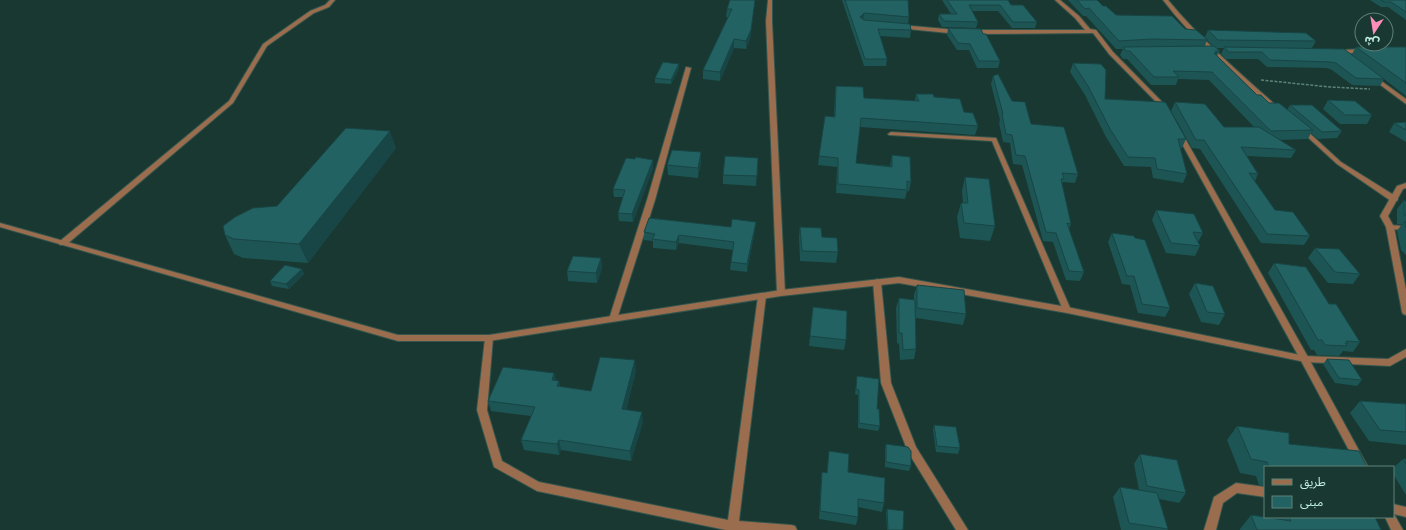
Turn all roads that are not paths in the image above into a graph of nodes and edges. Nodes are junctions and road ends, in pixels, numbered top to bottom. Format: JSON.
{"nodes":[{"id":1,"x":333,"y":0,"type":"edge"},
{"id":2,"x":770,"y":0,"type":"edge"},
{"id":3,"x":1057,"y":0,"type":"edge"},
{"id":4,"x":1165,"y":0,"type":"edge"},
{"id":5,"x":897,"y":27,"type":"edge"},
{"id":6,"x":1089,"y":31,"type":"junction"},
{"id":7,"x":1213,"y":51,"type":"junction"},
{"id":8,"x":1221,"y":51,"type":"edge"},
{"id":9,"x":1202,"y":52,"type":"edge"},
{"id":10,"x":1334,"y":52,"type":"edge"},
{"id":11,"x":1342,"y":52,"type":"junction"},
{"id":12,"x":1354,"y":52,"type":"edge"},
{"id":13,"x":1352,"y":60,"type":"edge"},
{"id":14,"x":688,"y":68,"type":"dead end"},
{"id":15,"x":1368,"y":73,"type":"edge"},
{"id":16,"x":1406,"y":102,"type":"edge"},
{"id":17,"x":1285,"y":116,"type":"edge"},
{"id":18,"x":1297,"y":125,"type":"edge"},
{"id":19,"x":891,"y":134,"type":"dead end"},
{"id":20,"x":1406,"y":185,"type":"edge"},
{"id":21,"x":1394,"y":199,"type":"junction"},
{"id":22,"x":0,"y":225,"type":"edge"},
{"id":23,"x":1390,"y":227,"type":"junction"},
{"id":24,"x":1406,"y":228,"type":"edge"},
{"id":25,"x":63,"y":243,"type":"junction"},
{"id":26,"x":877,"y":282,"type":"junction"},
{"id":27,"x":781,"y":293,"type":"junction"},
{"id":28,"x":762,"y":296,"type":"junction"},
{"id":29,"x":1067,"y":310,"type":"junction"},
{"id":30,"x":1406,"y":311,"type":"edge"},
{"id":31,"x":612,"y":319,"type":"junction"},
{"id":32,"x":489,"y":338,"type":"junction"},
{"id":33,"x":1404,"y":356,"type":"edge"},
{"id":34,"x":1305,"y":359,"type":"junction"},
{"id":35,"x":1362,"y":466,"type":"edge"},
{"id":36,"x":1264,"y":492,"type":"edge"},
{"id":37,"x":1394,"y":509,"type":"edge"},
{"id":38,"x":1406,"y":512,"type":"edge"},
{"id":39,"x":1391,"y":518,"type":"edge"},
{"id":40,"x":732,"y":528,"type":"edge"},
{"id":41,"x":791,"y":530,"type":"edge"},
{"id":42,"x":962,"y":530,"type":"edge"},
{"id":43,"x":1210,"y":530,"type":"edge"},
{"id":44,"x":1397,"y":530,"type":"edge"}],
"edges":[{"from":1,"to":25,"type":"street"},
{"from":2,"to":27,"type":"street"},
{"from":3,"to":6,"type":"street"},
{"from":4,"to":7,"type":"street"},
{"from":5,"to":6,"type":"street"},
{"from":6,"to":34,"type":"street"},
{"from":7,"to":8,"type":"street"},
{"from":7,"to":9,"type":"street"},
{"from":7,"to":17,"type":"street"},
{"from":10,"to":11,"type":"street"},
{"from":11,"to":12,"type":"street"},
{"from":11,"to":13,"type":"street"},
{"from":14,"to":31,"type":"street"},
{"from":15,"to":16,"type":"street"},
{"from":18,"to":21,"type":"street"},
{"from":19,"to":29,"type":"street"},
{"from":20,"to":21,"type":"street"},
{"from":21,"to":23,"type":"street"},
{"from":22,"to":25,"type":"street"},
{"from":23,"to":24,"type":"street"},
{"from":23,"to":30,"type":"street"},
{"from":25,"to":32,"type":"street"},
{"from":26,"to":27,"type":"street"},
{"from":26,"to":29,"type":"street"},
{"from":26,"to":42,"type":"street"},
{"from":27,"to":28,"type":"street"},
{"from":28,"to":31,"type":"street"},
{"from":28,"to":40,"type":"street"},
{"from":29,"to":34,"type":"street"},
{"from":31,"to":32,"type":"street"},
{"from":32,"to":40,"type":"street"},
{"from":33,"to":34,"type":"street"},
{"from":34,"to":35,"type":"street"},
{"from":36,"to":43,"type":"street"},
{"from":37,"to":38,"type":"street"},
{"from":39,"to":44,"type":"street"},
{"from":40,"to":41,"type":"street"}]}
